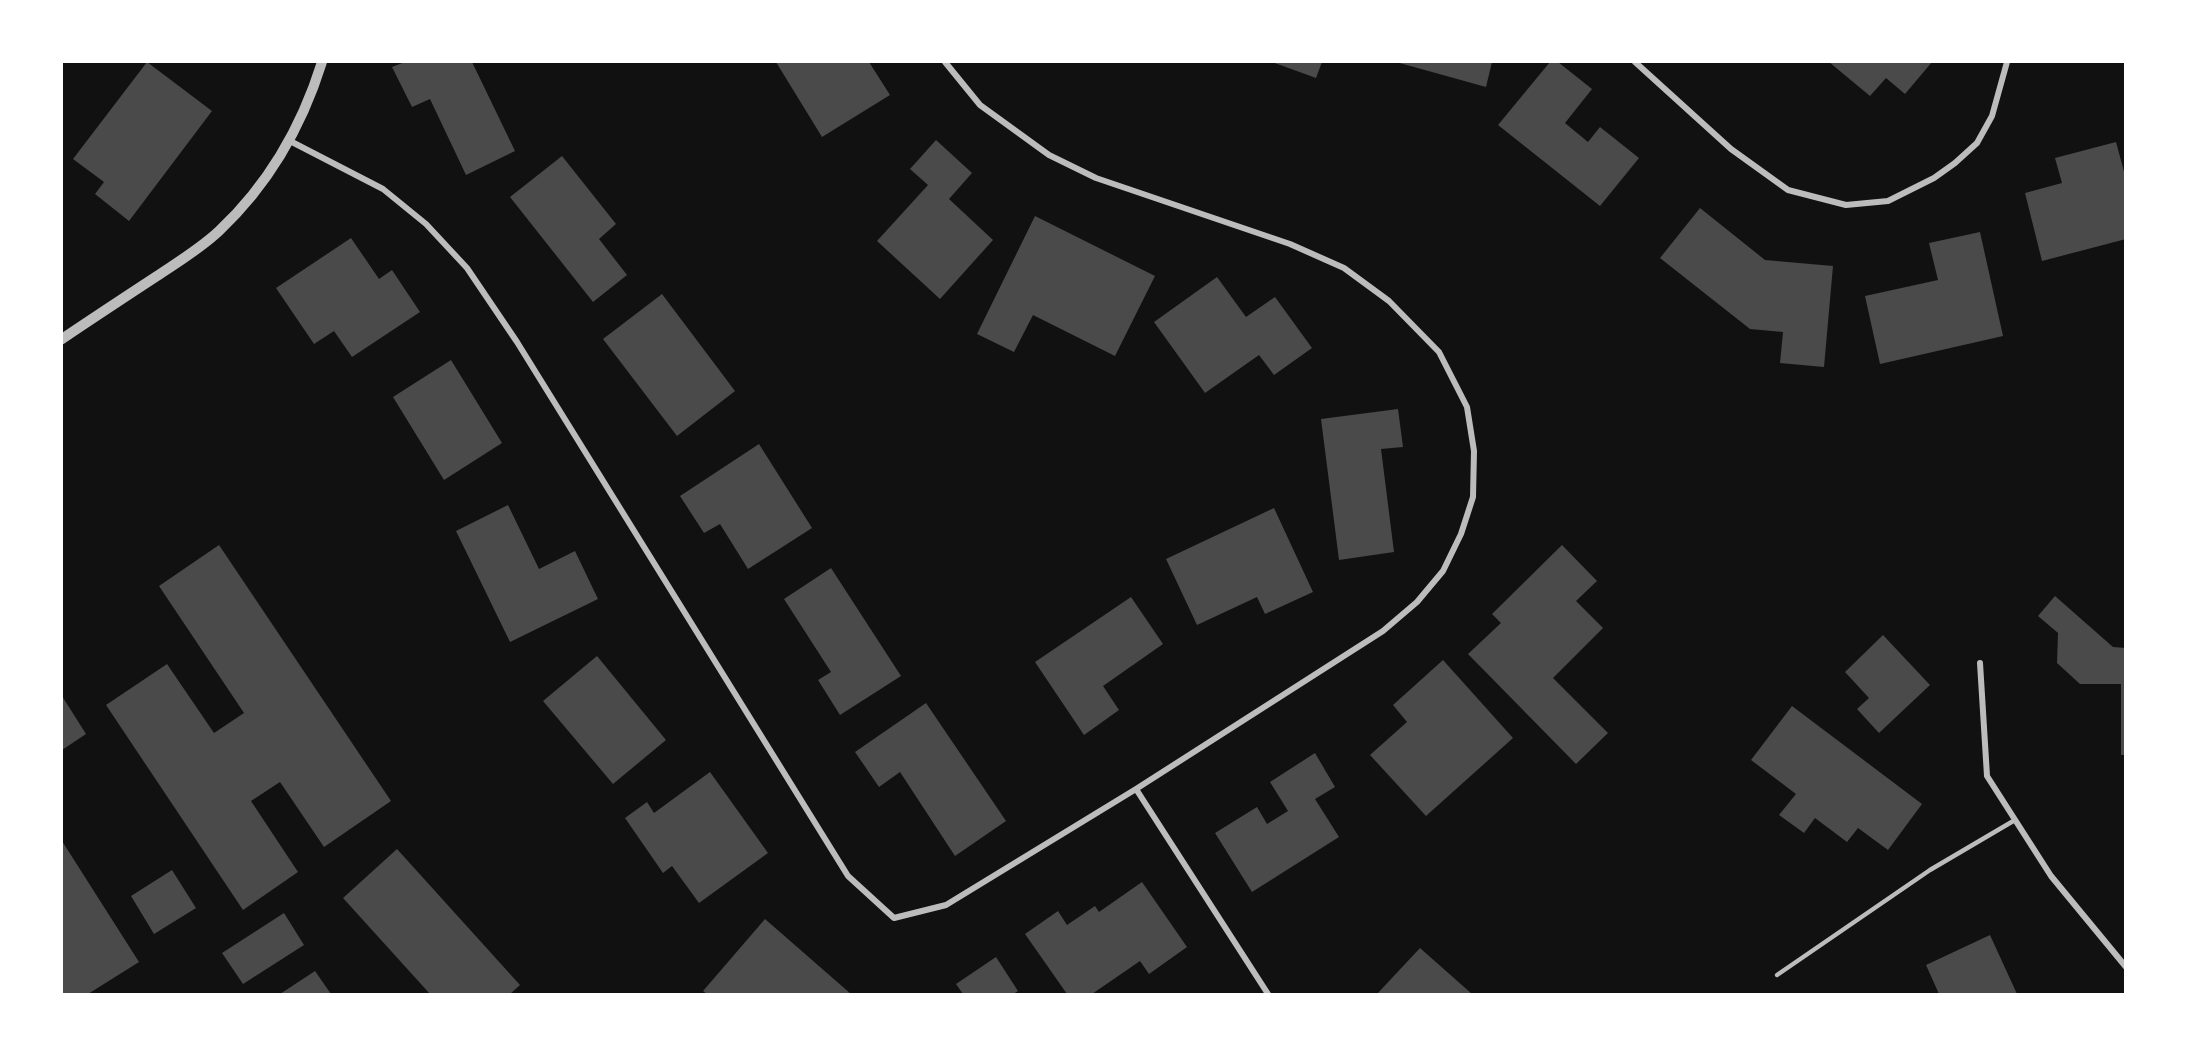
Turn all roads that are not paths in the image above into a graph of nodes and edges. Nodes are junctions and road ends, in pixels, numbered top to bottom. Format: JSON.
{"nodes":[{"id":1,"x":322,"y":62,"type":"edge"},
{"id":2,"x":945,"y":62,"type":"edge"},
{"id":3,"x":1635,"y":62,"type":"edge"},
{"id":4,"x":2007,"y":62,"type":"edge"},
{"id":5,"x":290,"y":141,"type":"junction"},
{"id":6,"x":62,"y":339,"type":"edge"},
{"id":7,"x":1980,"y":663,"type":"dead end"},
{"id":8,"x":1136,"y":789,"type":"junction"},
{"id":9,"x":2015,"y":820,"type":"junction"},
{"id":10,"x":2126,"y":967,"type":"edge"},
{"id":11,"x":1777,"y":975,"type":"dead end"},
{"id":12,"x":1268,"y":994,"type":"edge"}],
"edges":[{"from":1,"to":5,"type":"street"},
{"from":2,"to":8,"type":"street"},
{"from":3,"to":4,"type":"street"},
{"from":5,"to":6,"type":"street"},
{"from":5,"to":8,"type":"street"},
{"from":7,"to":9,"type":"street"},
{"from":8,"to":12,"type":"street"},
{"from":9,"to":10,"type":"street"},
{"from":9,"to":11,"type":"lane"}]}
